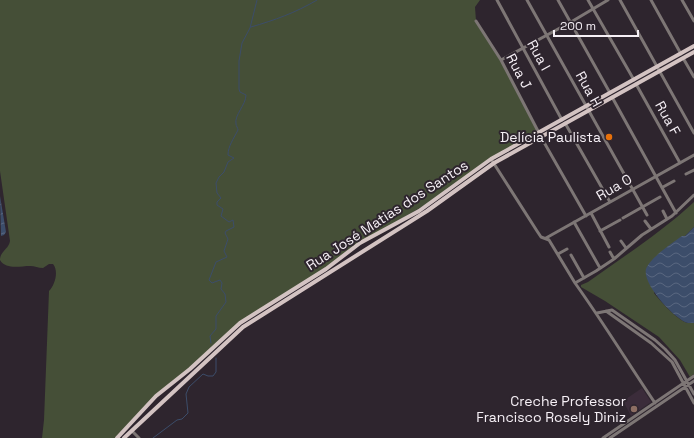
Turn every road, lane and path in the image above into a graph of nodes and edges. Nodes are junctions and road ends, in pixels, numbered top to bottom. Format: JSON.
{"nodes":[{"id":1,"x":497,"y":0,"type":"edge"},
{"id":2,"x":527,"y":0,"type":"edge"},
{"id":3,"x":558,"y":0,"type":"edge"},
{"id":4,"x":588,"y":0,"type":"edge"},
{"id":5,"x":608,"y":0,"type":"edge"},
{"id":6,"x":620,"y":0,"type":"edge"},
{"id":7,"x":651,"y":0,"type":"edge"},
{"id":8,"x":682,"y":0,"type":"edge"},
{"id":9,"x":593,"y":8,"type":"junction"},
{"id":10,"x":476,"y":21,"type":"dead end"},
{"id":11,"x":694,"y":21,"type":"edge"},
{"id":12,"x":571,"y":22,"type":"junction"},
{"id":13,"x":547,"y":35,"type":"junction"},
{"id":14,"x":694,"y":46,"type":"edge"},
{"id":15,"x":523,"y":48,"type":"junction"},
{"id":16,"x":694,"y":52,"type":"edge"},
{"id":17,"x":682,"y":56,"type":"junction"},
{"id":18,"x":501,"y":60,"type":"junction"},
{"id":19,"x":658,"y":69,"type":"junction"},
{"id":20,"x":694,"y":77,"type":"edge"},
{"id":21,"x":635,"y":82,"type":"junction"},
{"id":22,"x":611,"y":95,"type":"junction"},
{"id":23,"x":588,"y":108,"type":"junction"},
{"id":24,"x":564,"y":122,"type":"junction"},
{"id":25,"x":694,"y":133,"type":"edge"},
{"id":26,"x":540,"y":135,"type":"junction"},
{"id":27,"x":694,"y":155,"type":"edge"},
{"id":28,"x":493,"y":161,"type":"junction"},
{"id":29,"x":680,"y":163,"type":"junction"},
{"id":30,"x":694,"y":170,"type":"edge"},
{"id":31,"x":686,"y":174,"type":"dead end"},
{"id":32,"x":657,"y":175,"type":"junction"},
{"id":33,"x":674,"y":180,"type":"dead end"},
{"id":34,"x":663,"y":187,"type":"junction"},
{"id":35,"x":632,"y":189,"type":"junction"},
{"id":36,"x":694,"y":195,"type":"edge"},
{"id":37,"x":660,"y":197,"type":"dead end"},
{"id":38,"x":610,"y":202,"type":"junction"},
{"id":39,"x":642,"y":207,"type":"junction"},
{"id":40,"x":663,"y":211,"type":"dead end"},
{"id":41,"x":591,"y":213,"type":"junction"},
{"id":42,"x":676,"y":213,"type":"junction"},
{"id":43,"x":646,"y":215,"type":"dead end"},
{"id":44,"x":586,"y":216,"type":"junction"},
{"id":45,"x":668,"y":219,"type":"junction"},
{"id":46,"x":646,"y":221,"type":"dead end"},
{"id":47,"x":574,"y":222,"type":"junction"},
{"id":48,"x":651,"y":229,"type":"junction"},
{"id":49,"x":600,"y":231,"type":"junction"},
{"id":50,"x":371,"y":236,"type":"junction"},
{"id":51,"x":546,"y":238,"type":"junction"},
{"id":52,"x":621,"y":241,"type":"dead end"},
{"id":53,"x":360,"y":243,"type":"junction"},
{"id":54,"x":376,"y":244,"type":"junction"},
{"id":55,"x":609,"y":247,"type":"dead end"},
{"id":56,"x":626,"y":248,"type":"junction"},
{"id":57,"x":567,"y":249,"type":"dead end"},
{"id":58,"x":365,"y":250,"type":"junction"},
{"id":59,"x":610,"y":252,"type":"dead end"},
{"id":60,"x":558,"y":254,"type":"junction"},
{"id":61,"x":571,"y":255,"type":"dead end"},
{"id":62,"x":614,"y":259,"type":"junction"},
{"id":63,"x":600,"y":268,"type":"junction"},
{"id":64,"x":584,"y":278,"type":"junction"},
{"id":65,"x":575,"y":283,"type":"junction"},
{"id":66,"x":597,"y":313,"type":"junction"},
{"id":67,"x":694,"y":376,"type":"edge"},
{"id":68,"x":694,"y":381,"type":"edge"},
{"id":69,"x":686,"y":382,"type":"junction"},
{"id":70,"x":688,"y":386,"type":"junction"},
{"id":71,"x":160,"y":392,"type":"junction"},
{"id":72,"x":694,"y":394,"type":"edge"},
{"id":73,"x":152,"y":400,"type":"junction"},
{"id":74,"x":165,"y":400,"type":"junction"},
{"id":75,"x":655,"y":403,"type":"junction"},
{"id":76,"x":694,"y":403,"type":"edge"},
{"id":77,"x":158,"y":406,"type":"junction"},
{"id":78,"x":132,"y":431,"type":"junction"},
{"id":79,"x":117,"y":438,"type":"edge"},
{"id":80,"x":124,"y":438,"type":"edge"},
{"id":81,"x":139,"y":438,"type":"edge"},
{"id":82,"x":603,"y":438,"type":"edge"},
{"id":83,"x":610,"y":438,"type":"edge"}],
"edges":[{"from":1,"to":15,"type":"street","name":"Rua I"},
{"from":2,"to":13,"type":"street","name":"Rua H"},
{"from":3,"to":12,"type":"street"},
{"from":4,"to":9,"type":"street","name":"Rua F"},
{"from":5,"to":9,"type":"street"},
{"from":6,"to":19,"type":"street"},
{"from":7,"to":17,"type":"street"},
{"from":8,"to":11,"type":"street"},
{"from":9,"to":12,"type":"street"},
{"from":9,"to":21,"type":"street","name":"Rua F"},
{"from":10,"to":18,"type":"street","name":"Rua J"},
{"from":12,"to":13,"type":"street"},
{"from":12,"to":22,"type":"street"},
{"from":13,"to":15,"type":"street"},
{"from":13,"to":23,"type":"street","name":"Rua H"},
{"from":14,"to":17,"type":"main road","name":"Rua José Matias dos Santos"},
{"from":15,"to":18,"type":"street"},
{"from":15,"to":24,"type":"street","name":"Rua I"},
{"from":16,"to":17,"type":"main road","name":"Rua José Matias dos Santos"},
{"from":17,"to":19,"type":"main road","name":"Rua José Matias dos Santos"},
{"from":17,"to":20,"type":"street"},
{"from":18,"to":26,"type":"street","name":"Rua J"},
{"from":19,"to":21,"type":"main road","name":"Rua José Matias dos Santos"},
{"from":19,"to":25,"type":"street"},
{"from":21,"to":22,"type":"main road","name":"Rua José Matias dos Santos"},
{"from":21,"to":29,"type":"street","name":"Rua F"},
{"from":22,"to":23,"type":"main road","name":"Rua José Matias dos Santos"},
{"from":22,"to":32,"type":"street"},
{"from":23,"to":24,"type":"main road","name":"Rua José Matias dos Santos"},
{"from":23,"to":35,"type":"street","name":"Rua H"},
{"from":24,"to":26,"type":"main road","name":"Rua José Matias dos Santos"},
{"from":24,"to":38,"type":"street","name":"Rua I"},
{"from":26,"to":28,"type":"main road","name":"Rua José Matias dos Santos"},
{"from":26,"to":44,"type":"street","name":"Rua J"},
{"from":27,"to":29,"type":"street","name":"Rua O"},
{"from":28,"to":50,"type":"main road","name":"Rua José Matias dos Santos"},
{"from":28,"to":51,"type":"street"},
{"from":28,"to":54,"type":"main road","name":"Rua José Matias dos Santos"},
{"from":29,"to":32,"type":"street","name":"Rua O"},
{"from":30,"to":31,"type":"street"},
{"from":32,"to":34,"type":"street"},
{"from":32,"to":35,"type":"street","name":"Rua O"},
{"from":33,"to":34,"type":"street"},
{"from":34,"to":42,"type":"street"},
{"from":35,"to":38,"type":"street","name":"Rua O"},
{"from":35,"to":39,"type":"street","name":"Rua H"},
{"from":36,"to":42,"type":"street"},
{"from":37,"to":39,"type":"street"},
{"from":38,"to":41,"type":"street","name":"Rua O"},
{"from":39,"to":43,"type":"street","name":"Rua H"},
{"from":39,"to":49,"type":"street"},
{"from":40,"to":45,"type":"street"},
{"from":41,"to":44,"type":"street","name":"Rua O"},
{"from":41,"to":49,"type":"street"},
{"from":42,"to":45,"type":"street"},
{"from":44,"to":47,"type":"street","name":"Rua O"},
{"from":45,"to":48,"type":"street"},
{"from":46,"to":48,"type":"street"},
{"from":47,"to":51,"type":"street","name":"Rua O"},
{"from":47,"to":63,"type":"street"},
{"from":48,"to":56,"type":"street"},
{"from":49,"to":55,"type":"street"},
{"from":50,"to":53,"type":"main road","name":"Rua José Matias dos Santos"},
{"from":50,"to":54,"type":"main road"},
{"from":51,"to":60,"type":"street"},
{"from":52,"to":56,"type":"street"},
{"from":53,"to":58,"type":"main road"},
{"from":53,"to":71,"type":"main road","name":"Rua José Matias dos Santos"},
{"from":54,"to":58,"type":"main road","name":"Rua José Matias dos Santos"},
{"from":56,"to":62,"type":"street"},
{"from":57,"to":60,"type":"street"},
{"from":58,"to":74,"type":"main road","name":"Rua José Matias dos Santos"},
{"from":59,"to":62,"type":"street"},
{"from":60,"to":65,"type":"street"},
{"from":61,"to":64,"type":"street"},
{"from":62,"to":63,"type":"street"},
{"from":63,"to":64,"type":"street"},
{"from":64,"to":65,"type":"street"},
{"from":65,"to":66,"type":"street"},
{"from":66,"to":69,"type":"street"},
{"from":66,"to":75,"type":"street"},
{"from":67,"to":69,"type":"street"},
{"from":68,"to":70,"type":"street"},
{"from":69,"to":70,"type":"street"},
{"from":69,"to":75,"type":"street"},
{"from":70,"to":72,"type":"street"},
{"from":70,"to":76,"type":"street"},
{"from":70,"to":83,"type":"street"},
{"from":71,"to":73,"type":"main road","name":"Rua José Matias dos Santos"},
{"from":71,"to":74,"type":"main road"},
{"from":73,"to":77,"type":"main road"},
{"from":73,"to":79,"type":"main road","name":"Rua José Matias dos Santos"},
{"from":74,"to":77,"type":"main road","name":"Rua José Matias dos Santos"},
{"from":75,"to":82,"type":"street"},
{"from":77,"to":78,"type":"main road","name":"Rua José Matias dos Santos"},
{"from":78,"to":80,"type":"main road","name":"Rua José Matias dos Santos"},
{"from":78,"to":81,"type":"street"}]}
